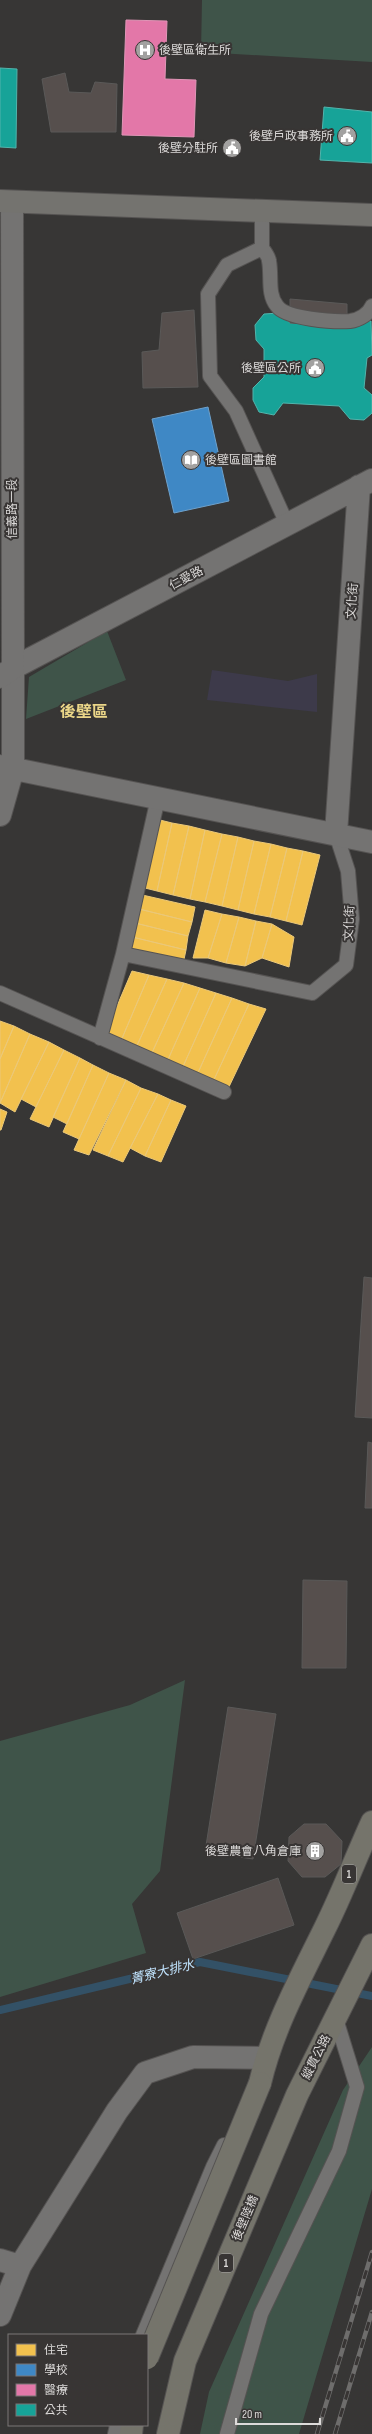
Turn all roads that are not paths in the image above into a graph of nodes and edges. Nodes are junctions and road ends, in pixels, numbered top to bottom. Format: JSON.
{"nodes":[{"id":1,"x":6,"y":202,"type":"edge"},
{"id":2,"x":262,"y":212,"type":"junction"},
{"id":3,"x":372,"y":215,"type":"edge"},
{"id":4,"x":262,"y":248,"type":"junction"},
{"id":5,"x":372,"y":306,"type":"edge"},
{"id":6,"x":6,"y":434,"type":"edge"},
{"id":7,"x":366,"y":483,"type":"edge"},
{"id":8,"x":287,"y":524,"type":"junction"},
{"id":9,"x":7,"y":672,"type":"edge"},
{"id":10,"x":7,"y":768,"type":"edge"},
{"id":11,"x":158,"y":798,"type":"junction"},
{"id":12,"x":0,"y":815,"type":"edge"},
{"id":13,"x":336,"y":834,"type":"junction"},
{"id":14,"x":372,"y":842,"type":"edge"},
{"id":15,"x":123,"y":954,"type":"junction"},
{"id":16,"x":0,"y":993,"type":"edge"},
{"id":17,"x":100,"y":1038,"type":"junction"},
{"id":18,"x":224,"y":1092,"type":"dead end"},
{"id":19,"x":372,"y":1822,"type":"edge"},
{"id":20,"x":371,"y":1946,"type":"edge"},
{"id":21,"x":336,"y":2019,"type":"junction"},
{"id":22,"x":266,"y":2058,"type":"junction"},
{"id":23,"x":297,"y":2095,"type":"joint"},
{"id":24,"x":10,"y":2263,"type":"edge"},
{"id":25,"x":0,"y":2315,"type":"edge"},
{"id":26,"x":143,"y":2334,"type":"edge"},
{"id":27,"x":148,"y":2356,"type":"edge"},
{"id":28,"x":168,"y":2434,"type":"edge"},
{"id":29,"x":227,"y":2434,"type":"edge"}],
"edges":[{"from":1,"to":2,"type":"main road"},
{"from":1,"to":6,"type":"street","name":"信義路一段"},
{"from":2,"to":3,"type":"main road"},
{"from":2,"to":4,"type":"lane"},
{"from":4,"to":5,"type":"lane"},
{"from":4,"to":8,"type":"lane"},
{"from":6,"to":9,"type":"street","name":"信義路一段"},
{"from":7,"to":8,"type":"street","name":"仁愛路"},
{"from":7,"to":13,"type":"street","name":"文化街"},
{"from":8,"to":9,"type":"street","name":"仁愛路"},
{"from":9,"to":10,"type":"street","name":"信義路一段"},
{"from":10,"to":11,"type":"street"},
{"from":10,"to":12,"type":"street","name":"信義路一段"},
{"from":11,"to":13,"type":"street"},
{"from":11,"to":15,"type":"lane"},
{"from":13,"to":14,"type":"street"},
{"from":13,"to":15,"type":"lane","name":"文化街"},
{"from":15,"to":17,"type":"lane"},
{"from":16,"to":17,"type":"lane"},
{"from":17,"to":18,"type":"lane"},
{"from":19,"to":22,"type":"main road","number":"1"},
{"from":20,"to":21,"type":"main road","number":"1"},
{"from":21,"to":23,"type":"main road","name":"縱貫公路","number":"1"},
{"from":21,"to":29,"type":"lane"},
{"from":22,"to":24,"type":"street"},
{"from":22,"to":26,"type":"lane"},
{"from":22,"to":27,"type":"main road","number":"1","bridge":true},
{"from":23,"to":28,"type":"main road","name":"後壁陸橋","number":"1"},
{"from":24,"to":25,"type":"street"}]}
